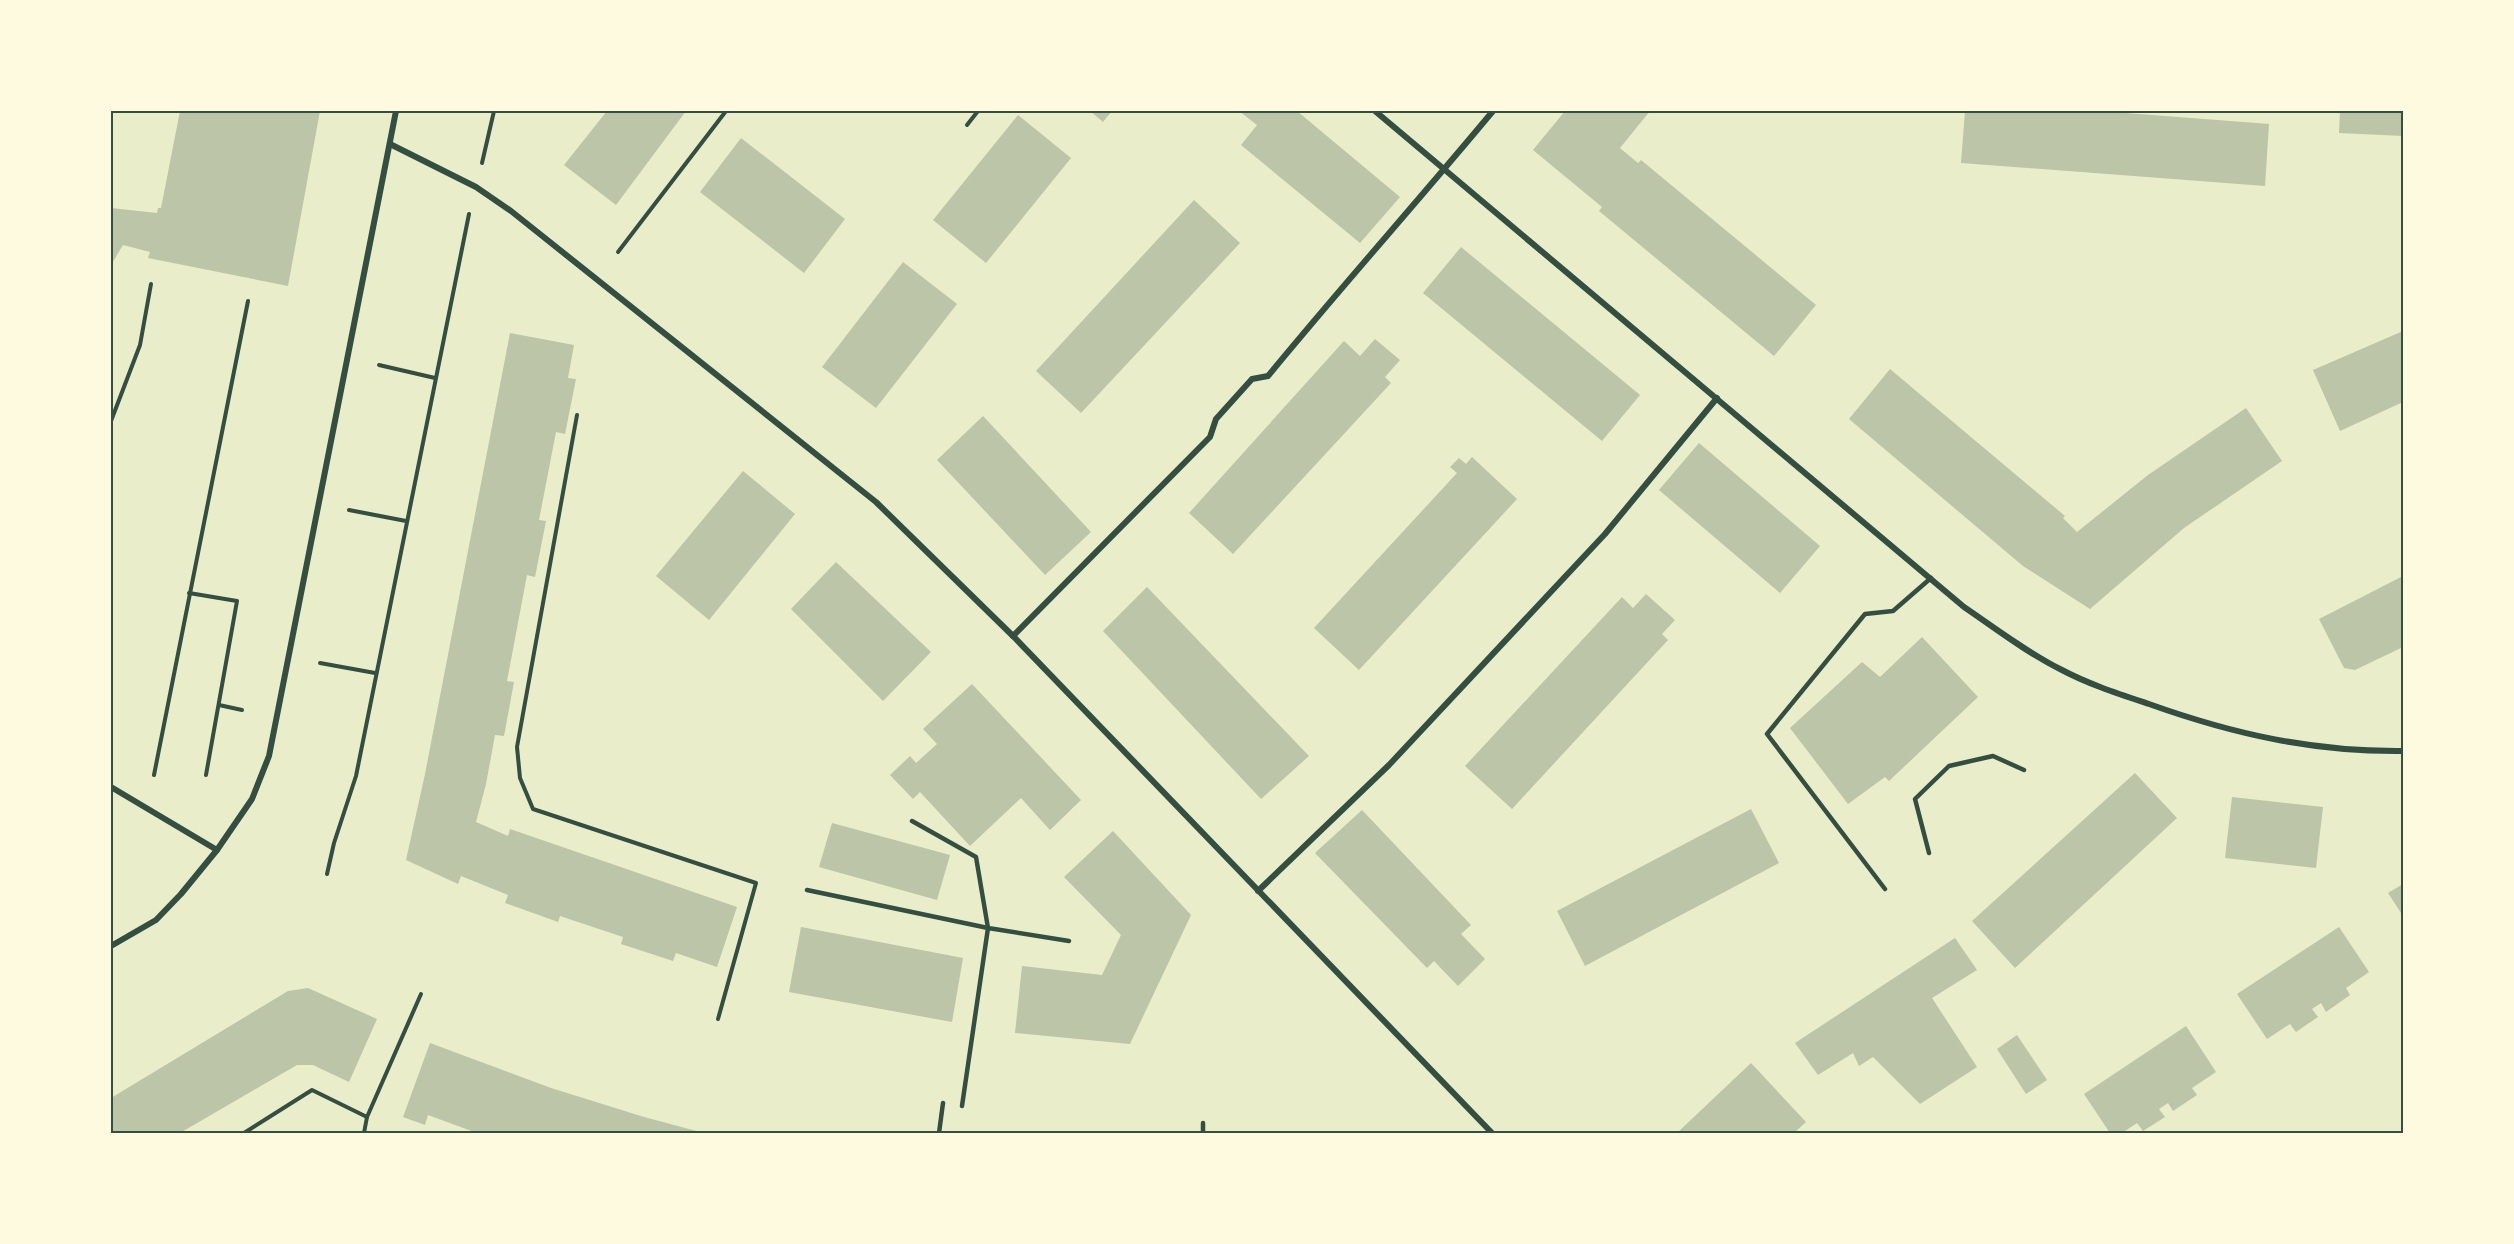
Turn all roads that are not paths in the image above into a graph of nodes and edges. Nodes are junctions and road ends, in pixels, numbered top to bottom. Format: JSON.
{"nodes":[{"id":1,"x":396,"y":111,"type":"edge"},
{"id":2,"x":1375,"y":111,"type":"edge"},
{"id":3,"x":1493,"y":111,"type":"edge"},
{"id":4,"x":390,"y":144,"type":"junction"},
{"id":5,"x":1445,"y":170,"type":"junction"},
{"id":6,"x":1717,"y":398,"type":"junction"},
{"id":7,"x":1931,"y":578,"type":"junction"},
{"id":8,"x":1013,"y":636,"type":"junction"},
{"id":9,"x":2403,"y":751,"type":"edge"},
{"id":10,"x":2024,"y":770,"type":"dead end"},
{"id":11,"x":111,"y":787,"type":"edge"},
{"id":12,"x":912,"y":821,"type":"dead end"},
{"id":13,"x":217,"y":850,"type":"junction"},
{"id":14,"x":1929,"y":853,"type":"dead end"},
{"id":15,"x":1885,"y":889,"type":"dead end"},
{"id":16,"x":807,"y":890,"type":"dead end"},
{"id":17,"x":1258,"y":891,"type":"junction"},
{"id":18,"x":988,"y":928,"type":"junction"},
{"id":19,"x":1069,"y":941,"type":"dead end"},
{"id":20,"x":111,"y":946,"type":"edge"},
{"id":21,"x":943,"y":1103,"type":"dead end"},
{"id":22,"x":962,"y":1106,"type":"dead end"},
{"id":23,"x":1203,"y":1124,"type":"dead end"},
{"id":24,"x":939,"y":1133,"type":"edge"},
{"id":25,"x":1203,"y":1133,"type":"edge"},
{"id":26,"x":1492,"y":1133,"type":"edge"}],
"edges":[{"from":1,"to":4,"type":"street"},
{"from":2,"to":5,"type":"street"},
{"from":3,"to":5,"type":"street"},
{"from":4,"to":8,"type":"street"},
{"from":4,"to":13,"type":"street"},
{"from":5,"to":6,"type":"street"},
{"from":5,"to":8,"type":"street"},
{"from":6,"to":7,"type":"street"},
{"from":6,"to":17,"type":"street"},
{"from":7,"to":9,"type":"street"},
{"from":7,"to":15,"type":"lane"},
{"from":8,"to":17,"type":"street"},
{"from":10,"to":14,"type":"lane"},
{"from":11,"to":13,"type":"street"},
{"from":12,"to":18,"type":"lane"},
{"from":13,"to":20,"type":"street"},
{"from":16,"to":18,"type":"lane"},
{"from":17,"to":26,"type":"street"},
{"from":18,"to":19,"type":"lane"},
{"from":18,"to":22,"type":"lane"},
{"from":21,"to":24,"type":"lane"},
{"from":23,"to":25,"type":"lane"}]}
